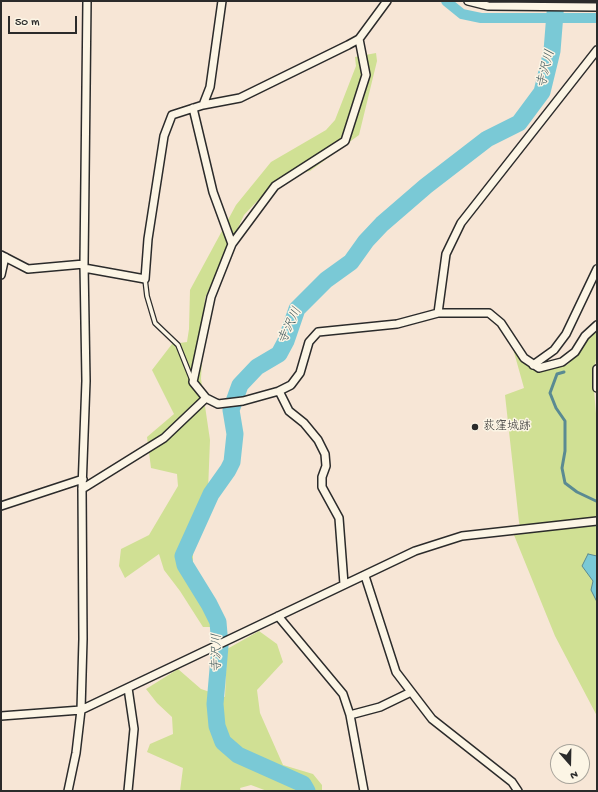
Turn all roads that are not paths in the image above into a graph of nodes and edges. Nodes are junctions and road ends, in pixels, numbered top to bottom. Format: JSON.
{"nodes":[{"id":1,"x":87,"y":1,"type":"edge"},
{"id":2,"x":222,"y":1,"type":"edge"},
{"id":3,"x":387,"y":1,"type":"edge"},
{"id":4,"x":468,"y":1,"type":"edge"},
{"id":5,"x":597,"y":8,"type":"edge"},
{"id":6,"x":359,"y":39,"type":"junction"},
{"id":7,"x":597,"y":50,"type":"edge"},
{"id":8,"x":203,"y":105,"type":"junction"},
{"id":9,"x":193,"y":108,"type":"junction"},
{"id":10,"x":232,"y":244,"type":"junction"},
{"id":11,"x":3,"y":256,"type":"edge"},
{"id":12,"x":84,"y":266,"type":"junction"},
{"id":13,"x":597,"y":269,"type":"edge"},
{"id":14,"x":1,"y":275,"type":"edge"},
{"id":15,"x":145,"y":279,"type":"junction"},
{"id":16,"x":438,"y":313,"type":"junction"},
{"id":17,"x":597,"y":325,"type":"edge"},
{"id":18,"x":533,"y":365,"type":"junction"},
{"id":19,"x":597,"y":369,"type":"edge"},
{"id":20,"x":193,"y":382,"type":"junction"},
{"id":21,"x":597,"y":388,"type":"edge"},
{"id":22,"x":279,"y":391,"type":"junction"},
{"id":23,"x":206,"y":398,"type":"junction"},
{"id":24,"x":83,"y":479,"type":"junction"},
{"id":25,"x":82,"y":489,"type":"junction"},
{"id":26,"x":1,"y":506,"type":"edge"},
{"id":27,"x":597,"y":521,"type":"edge"},
{"id":28,"x":365,"y":576,"type":"junction"},
{"id":29,"x":344,"y":584,"type":"junction"},
{"id":30,"x":278,"y":616,"type":"junction"},
{"id":31,"x":128,"y":688,"type":"junction"},
{"id":32,"x":411,"y":692,"type":"junction"},
{"id":33,"x":81,"y":710,"type":"junction"},
{"id":34,"x":350,"y":715,"type":"junction"},
{"id":35,"x":1,"y":716,"type":"edge"},
{"id":36,"x":68,"y":791,"type":"edge"},
{"id":37,"x":128,"y":791,"type":"edge"},
{"id":38,"x":364,"y":791,"type":"edge"},
{"id":39,"x":518,"y":791,"type":"edge"}],
"edges":[{"from":1,"to":12,"type":"street"},
{"from":2,"to":8,"type":"street"},
{"from":3,"to":6,"type":"street"},
{"from":4,"to":5,"type":"street"},
{"from":6,"to":8,"type":"street"},
{"from":6,"to":10,"type":"street"},
{"from":7,"to":16,"type":"street"},
{"from":8,"to":9,"type":"street"},
{"from":9,"to":10,"type":"street"},
{"from":9,"to":15,"type":"street"},
{"from":10,"to":20,"type":"street"},
{"from":11,"to":12,"type":"street"},
{"from":11,"to":14,"type":"street"},
{"from":12,"to":15,"type":"street"},
{"from":12,"to":24,"type":"street"},
{"from":13,"to":18,"type":"street"},
{"from":15,"to":20,"type":"lane"},
{"from":16,"to":18,"type":"street"},
{"from":16,"to":22,"type":"street"},
{"from":17,"to":18,"type":"street"},
{"from":19,"to":21,"type":"street"},
{"from":20,"to":23,"type":"street"},
{"from":22,"to":23,"type":"street"},
{"from":22,"to":29,"type":"street"},
{"from":23,"to":25,"type":"street"},
{"from":24,"to":25,"type":"street"},
{"from":24,"to":26,"type":"street"},
{"from":25,"to":33,"type":"street"},
{"from":27,"to":28,"type":"street"},
{"from":28,"to":29,"type":"street"},
{"from":28,"to":32,"type":"street"},
{"from":29,"to":30,"type":"street"},
{"from":30,"to":31,"type":"street"},
{"from":30,"to":34,"type":"street"},
{"from":31,"to":33,"type":"street"},
{"from":31,"to":37,"type":"street"},
{"from":32,"to":34,"type":"street"},
{"from":32,"to":39,"type":"street"},
{"from":33,"to":35,"type":"street"},
{"from":33,"to":36,"type":"street"},
{"from":34,"to":38,"type":"street"}]}
